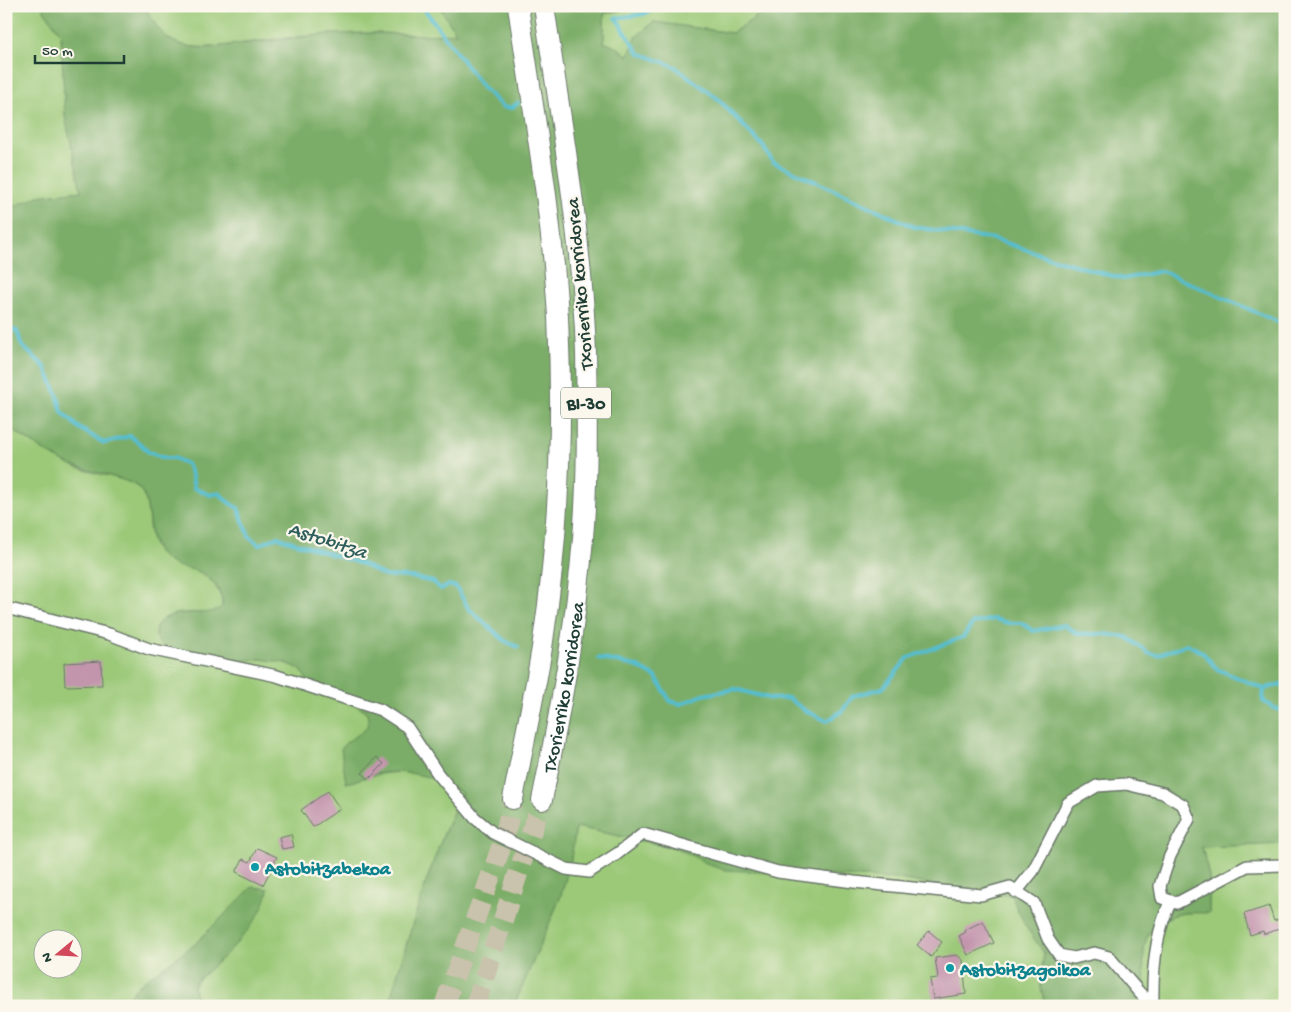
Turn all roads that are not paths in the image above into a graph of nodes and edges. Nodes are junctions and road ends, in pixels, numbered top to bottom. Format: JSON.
{"nodes":[{"id":1,"x":518,"y":6,"type":"edge"},
{"id":2,"x":544,"y":6,"type":"edge"},
{"id":3,"x":6,"y":608,"type":"edge"},
{"id":4,"x":513,"y":799,"type":"tunnel mouth"},
{"id":5,"x":542,"y":800,"type":"tunnel mouth"},
{"id":6,"x":1285,"y":865,"type":"edge"},
{"id":7,"x":1016,"y":892,"type":"junction"},
{"id":8,"x":1171,"y":901,"type":"junction"},
{"id":9,"x":1153,"y":1006,"type":"edge"}],
"edges":[{"from":1,"to":4,"type":"highway","name":"Txorierriko korridorea","number":"BI-30"},
{"from":2,"to":5,"type":"highway","name":"Txorierriko korridorea","number":"BI-30"},
{"from":3,"to":7,"type":"street"},
{"from":6,"to":8,"type":"street"},
{"from":7,"to":8,"type":"street"},
{"from":7,"to":9,"type":"street"},
{"from":8,"to":9,"type":"street"}]}
